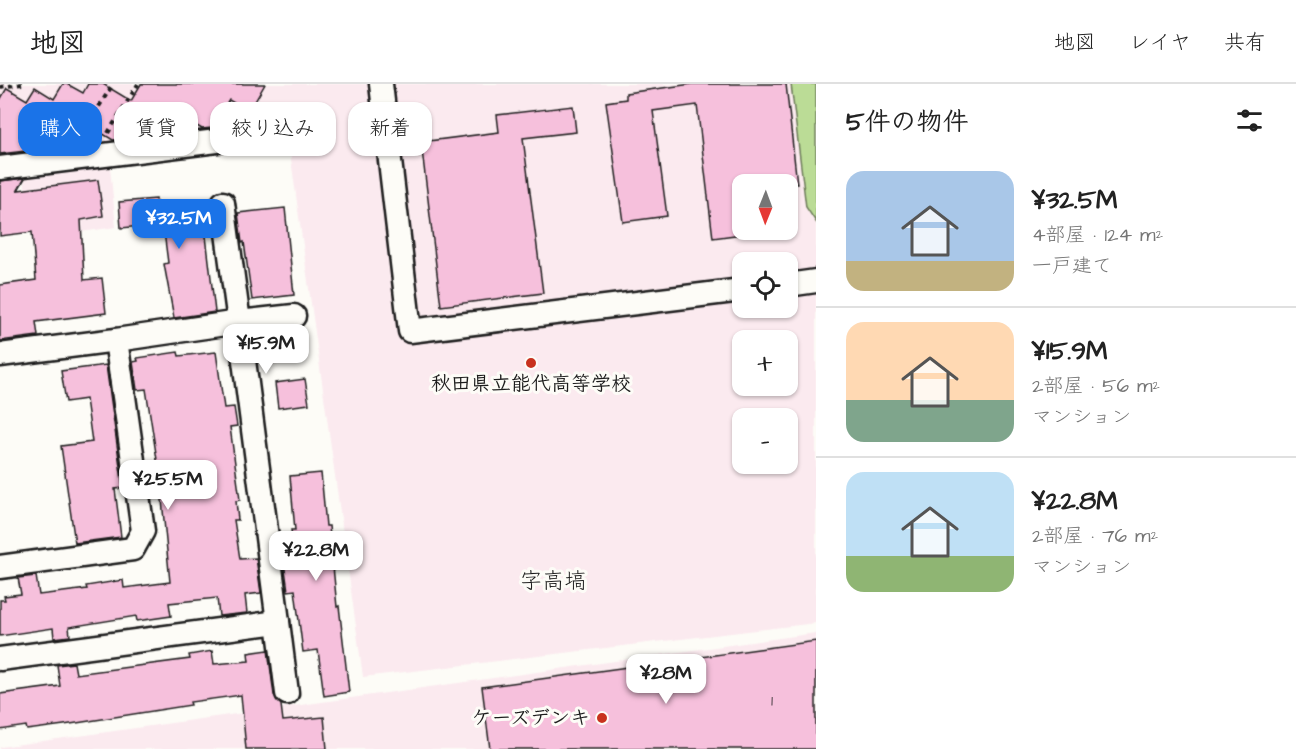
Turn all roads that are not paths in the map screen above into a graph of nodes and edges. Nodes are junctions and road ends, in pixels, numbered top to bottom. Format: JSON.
{"nodes":[{"id":1,"x":381,"y":84,"type":"edge"},
{"id":2,"x":210,"y":142,"type":"edge"},
{"id":3,"x":0,"y":168,"type":"edge"},
{"id":4,"x":223,"y":203,"type":"dead end"},
{"id":5,"x":816,"y":281,"type":"edge"},
{"id":6,"x":798,"y":284,"type":"edge"},
{"id":7,"x":732,"y":291,"type":"edge"},
{"id":8,"x":294,"y":316,"type":"dead end"},
{"id":9,"x":239,"y":322,"type":"junction"},
{"id":10,"x":116,"y":340,"type":"junction"},
{"id":11,"x":0,"y":356,"type":"edge"},
{"id":12,"x":0,"y":567,"type":"edge"},
{"id":13,"x":278,"y":622,"type":"junction"},
{"id":14,"x":0,"y":659,"type":"edge"},
{"id":15,"x":287,"y":693,"type":"dead end"}],
"edges":[{"from":1,"to":7,"type":"street"},
{"from":2,"to":3,"type":"street"},
{"from":4,"to":9,"type":"street"},
{"from":5,"to":6,"type":"street"},
{"from":8,"to":9,"type":"street"},
{"from":9,"to":10,"type":"street"},
{"from":9,"to":13,"type":"street"},
{"from":10,"to":11,"type":"street"},
{"from":10,"to":12,"type":"street"},
{"from":13,"to":14,"type":"street"},
{"from":13,"to":15,"type":"street"}]}
